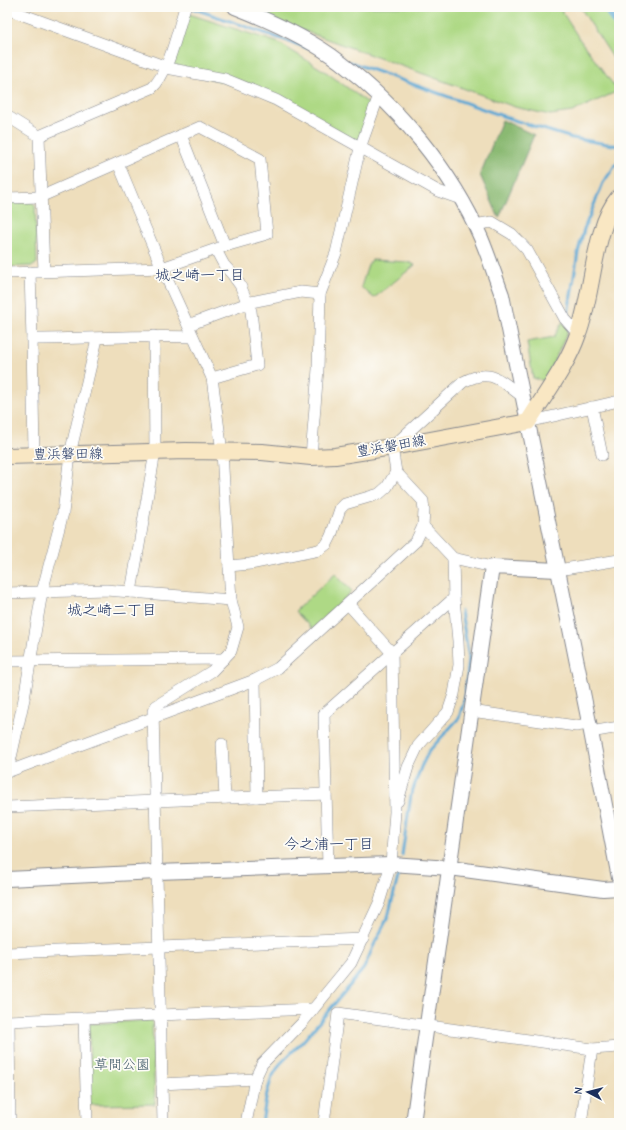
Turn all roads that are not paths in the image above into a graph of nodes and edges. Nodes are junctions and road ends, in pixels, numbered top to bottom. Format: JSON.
{"nodes":[{"id":1,"x":185,"y":7,"type":"edge"},
{"id":2,"x":235,"y":7,"type":"edge"},
{"id":3,"x":7,"y":9,"type":"edge"},
{"id":4,"x":166,"y":66,"type":"junction"},
{"id":5,"x":379,"y":95,"type":"junction"},
{"id":6,"x":7,"y":116,"type":"edge"},
{"id":7,"x":182,"y":135,"type":"junction"},
{"id":8,"x":38,"y":136,"type":"junction"},
{"id":9,"x":360,"y":148,"type":"junction"},
{"id":10,"x":118,"y":163,"type":"junction"},
{"id":11,"x":40,"y":197,"type":"junction"},
{"id":12,"x":619,"y":197,"type":"edge"},
{"id":13,"x":7,"y":198,"type":"edge"},
{"id":14,"x":461,"y":199,"type":"junction"},
{"id":15,"x":474,"y":225,"type":"junction"},
{"id":16,"x":221,"y":248,"type":"junction"},
{"id":17,"x":162,"y":268,"type":"junction"},
{"id":18,"x":44,"y":271,"type":"junction"},
{"id":19,"x":7,"y":272,"type":"edge"},
{"id":20,"x":30,"y":272,"type":"junction"},
{"id":21,"x":320,"y":294,"type":"junction"},
{"id":22,"x":247,"y":303,"type":"junction"},
{"id":23,"x":188,"y":326,"type":"junction"},
{"id":24,"x":578,"y":334,"type":"junction"},
{"id":25,"x":154,"y":336,"type":"junction"},
{"id":26,"x":193,"y":337,"type":"junction"},
{"id":27,"x":32,"y":339,"type":"junction"},
{"id":28,"x":97,"y":339,"type":"junction"},
{"id":29,"x":212,"y":378,"type":"junction"},
{"id":30,"x":523,"y":397,"type":"junction"},
{"id":31,"x":619,"y":401,"type":"edge"},
{"id":32,"x":592,"y":407,"type":"junction"},
{"id":33,"x":528,"y":422,"type":"junction"},
{"id":34,"x":392,"y":447,"type":"junction"},
{"id":35,"x":155,"y":452,"type":"junction"},
{"id":36,"x":222,"y":452,"type":"junction"},
{"id":37,"x":34,"y":454,"type":"junction"},
{"id":38,"x":70,"y":454,"type":"junction"},
{"id":39,"x":602,"y":455,"type":"dead end"},
{"id":40,"x":7,"y":456,"type":"edge"},
{"id":41,"x":311,"y":457,"type":"junction"},
{"id":42,"x":396,"y":472,"type":"junction"},
{"id":43,"x":423,"y":526,"type":"junction"},
{"id":44,"x":453,"y":558,"type":"junction"},
{"id":45,"x":619,"y":560,"type":"edge"},
{"id":46,"x":229,"y":566,"type":"junction"},
{"id":47,"x":492,"y":567,"type":"junction"},
{"id":48,"x":558,"y":570,"type":"junction"},
{"id":49,"x":42,"y":592,"type":"junction"},
{"id":50,"x":131,"y":592,"type":"junction"},
{"id":51,"x":7,"y":593,"type":"edge"},
{"id":52,"x":454,"y":598,"type":"junction"},
{"id":53,"x":231,"y":600,"type":"junction"},
{"id":54,"x":348,"y":604,"type":"junction"},
{"id":55,"x":392,"y":653,"type":"junction"},
{"id":56,"x":224,"y":659,"type":"junction"},
{"id":57,"x":7,"y":661,"type":"edge"},
{"id":58,"x":30,"y":661,"type":"junction"},
{"id":59,"x":255,"y":680,"type":"junction"},
{"id":60,"x":471,"y":711,"type":"junction"},
{"id":61,"x":152,"y":718,"type":"junction"},
{"id":62,"x":619,"y":727,"type":"edge"},
{"id":63,"x":590,"y":728,"type":"junction"},
{"id":64,"x":222,"y":744,"type":"dead end"},
{"id":65,"x":8,"y":772,"type":"edge"},
{"id":66,"x":326,"y":794,"type":"junction"},
{"id":67,"x":257,"y":797,"type":"junction"},
{"id":68,"x":225,"y":798,"type":"junction"},
{"id":69,"x":154,"y":801,"type":"junction"},
{"id":70,"x":7,"y":807,"type":"edge"},
{"id":71,"x":395,"y":812,"type":"junction"},
{"id":72,"x":391,"y":864,"type":"junction"},
{"id":73,"x":328,"y":866,"type":"junction"},
{"id":74,"x":450,"y":868,"type":"junction"},
{"id":75,"x":157,"y":872,"type":"junction"},
{"id":76,"x":619,"y":878,"type":"edge"},
{"id":77,"x":7,"y":879,"type":"edge"},
{"id":78,"x":619,"y":888,"type":"edge"},
{"id":79,"x":363,"y":939,"type":"junction"},
{"id":80,"x":158,"y":947,"type":"junction"},
{"id":81,"x":7,"y":953,"type":"edge"},
{"id":82,"x":313,"y":1009,"type":"junction"},
{"id":83,"x":160,"y":1015,"type":"junction"},
{"id":84,"x":84,"y":1018,"type":"junction"},
{"id":85,"x":8,"y":1021,"type":"edge"},
{"id":86,"x":426,"y":1026,"type":"junction"},
{"id":87,"x":619,"y":1047,"type":"edge"},
{"id":88,"x":592,"y":1049,"type":"junction"},
{"id":89,"x":255,"y":1079,"type":"junction"},
{"id":90,"x":162,"y":1084,"type":"junction"},
{"id":91,"x":10,"y":1123,"type":"edge"},
{"id":92,"x":87,"y":1123,"type":"edge"},
{"id":93,"x":163,"y":1123,"type":"edge"},
{"id":94,"x":246,"y":1123,"type":"edge"},
{"id":95,"x":324,"y":1123,"type":"edge"},
{"id":96,"x":413,"y":1123,"type":"edge"},
{"id":97,"x":581,"y":1123,"type":"edge"}],
"edges":[{"from":1,"to":4,"type":"street"},
{"from":2,"to":5,"type":"street"},
{"from":3,"to":4,"type":"street"},
{"from":4,"to":8,"type":"street"},
{"from":4,"to":9,"type":"street"},
{"from":5,"to":9,"type":"street"},
{"from":5,"to":14,"type":"street"},
{"from":6,"to":8,"type":"street"},
{"from":7,"to":10,"type":"street"},
{"from":7,"to":16,"type":"street"},
{"from":7,"to":16,"type":"street"},
{"from":8,"to":11,"type":"street"},
{"from":9,"to":14,"type":"street"},
{"from":9,"to":21,"type":"street"},
{"from":10,"to":11,"type":"street"},
{"from":10,"to":17,"type":"street"},
{"from":11,"to":13,"type":"street"},
{"from":11,"to":18,"type":"street"},
{"from":12,"to":24,"type":"main road"},
{"from":14,"to":15,"type":"street"},
{"from":15,"to":24,"type":"street"},
{"from":15,"to":30,"type":"street"},
{"from":16,"to":17,"type":"street"},
{"from":16,"to":22,"type":"street"},
{"from":17,"to":18,"type":"street"},
{"from":17,"to":23,"type":"street"},
{"from":18,"to":20,"type":"street"},
{"from":19,"to":20,"type":"street"},
{"from":20,"to":27,"type":"street"},
{"from":21,"to":22,"type":"street"},
{"from":21,"to":41,"type":"street"},
{"from":22,"to":23,"type":"street"},
{"from":22,"to":29,"type":"street"},
{"from":23,"to":26,"type":"street"},
{"from":24,"to":33,"type":"main road"},
{"from":25,"to":26,"type":"street"},
{"from":25,"to":28,"type":"street"},
{"from":25,"to":35,"type":"street"},
{"from":26,"to":29,"type":"street"},
{"from":27,"to":28,"type":"street"},
{"from":27,"to":37,"type":"street"},
{"from":28,"to":38,"type":"street"},
{"from":29,"to":36,"type":"street"},
{"from":30,"to":33,"type":"street"},
{"from":30,"to":34,"type":"street"},
{"from":31,"to":32,"type":"street"},
{"from":32,"to":33,"type":"street"},
{"from":32,"to":39,"type":"street"},
{"from":33,"to":34,"type":"main road","name":"豊浜磐田線"},
{"from":33,"to":48,"type":"street"},
{"from":34,"to":41,"type":"main road","name":"豊浜磐田線"},
{"from":34,"to":42,"type":"street"},
{"from":35,"to":36,"type":"main road","name":"豊浜磐田線"},
{"from":35,"to":38,"type":"main road","name":"豊浜磐田線"},
{"from":35,"to":50,"type":"street"},
{"from":36,"to":41,"type":"main road","name":"豊浜磐田線"},
{"from":36,"to":46,"type":"street"},
{"from":37,"to":38,"type":"main road","name":"豊浜磐田線"},
{"from":37,"to":40,"type":"main road","name":"豊浜磐田線"},
{"from":38,"to":49,"type":"street"},
{"from":42,"to":43,"type":"street"},
{"from":42,"to":46,"type":"street"},
{"from":43,"to":44,"type":"street"},
{"from":43,"to":54,"type":"street"},
{"from":44,"to":47,"type":"street"},
{"from":44,"to":52,"type":"street"},
{"from":45,"to":48,"type":"street"},
{"from":46,"to":53,"type":"street"},
{"from":47,"to":48,"type":"street"},
{"from":47,"to":60,"type":"street"},
{"from":48,"to":63,"type":"street"},
{"from":49,"to":50,"type":"street"},
{"from":49,"to":51,"type":"street"},
{"from":49,"to":58,"type":"street"},
{"from":50,"to":53,"type":"street"},
{"from":52,"to":55,"type":"street"},
{"from":52,"to":71,"type":"street"},
{"from":53,"to":56,"type":"street"},
{"from":54,"to":55,"type":"street"},
{"from":54,"to":59,"type":"street"},
{"from":55,"to":66,"type":"street"},
{"from":55,"to":71,"type":"street"},
{"from":56,"to":58,"type":"street"},
{"from":56,"to":61,"type":"street"},
{"from":57,"to":58,"type":"street"},
{"from":58,"to":65,"type":"street"},
{"from":59,"to":61,"type":"street"},
{"from":59,"to":67,"type":"street"},
{"from":60,"to":63,"type":"street"},
{"from":60,"to":74,"type":"street"},
{"from":61,"to":65,"type":"street"},
{"from":61,"to":69,"type":"street"},
{"from":62,"to":63,"type":"street"},
{"from":63,"to":76,"type":"street"},
{"from":64,"to":68,"type":"street"},
{"from":66,"to":67,"type":"street"},
{"from":66,"to":73,"type":"street"},
{"from":67,"to":68,"type":"street"},
{"from":68,"to":69,"type":"street"},
{"from":69,"to":70,"type":"street"},
{"from":69,"to":75,"type":"street"},
{"from":71,"to":72,"type":"street"},
{"from":72,"to":73,"type":"street"},
{"from":72,"to":74,"type":"street"},
{"from":72,"to":79,"type":"street"},
{"from":73,"to":75,"type":"street"},
{"from":74,"to":78,"type":"street"},
{"from":74,"to":86,"type":"street"},
{"from":75,"to":77,"type":"street"},
{"from":75,"to":80,"type":"street"},
{"from":79,"to":80,"type":"street"},
{"from":79,"to":82,"type":"street"},
{"from":80,"to":81,"type":"street"},
{"from":80,"to":83,"type":"street"},
{"from":82,"to":83,"type":"street"},
{"from":82,"to":89,"type":"street"},
{"from":83,"to":84,"type":"street"},
{"from":83,"to":90,"type":"street"},
{"from":84,"to":85,"type":"street"},
{"from":84,"to":92,"type":"street"},
{"from":85,"to":91,"type":"street"},
{"from":86,"to":88,"type":"street"},
{"from":86,"to":95,"type":"street"},
{"from":86,"to":96,"type":"street"},
{"from":87,"to":88,"type":"street"},
{"from":88,"to":97,"type":"street"},
{"from":89,"to":90,"type":"street"},
{"from":89,"to":94,"type":"street"},
{"from":90,"to":93,"type":"street"}]}
